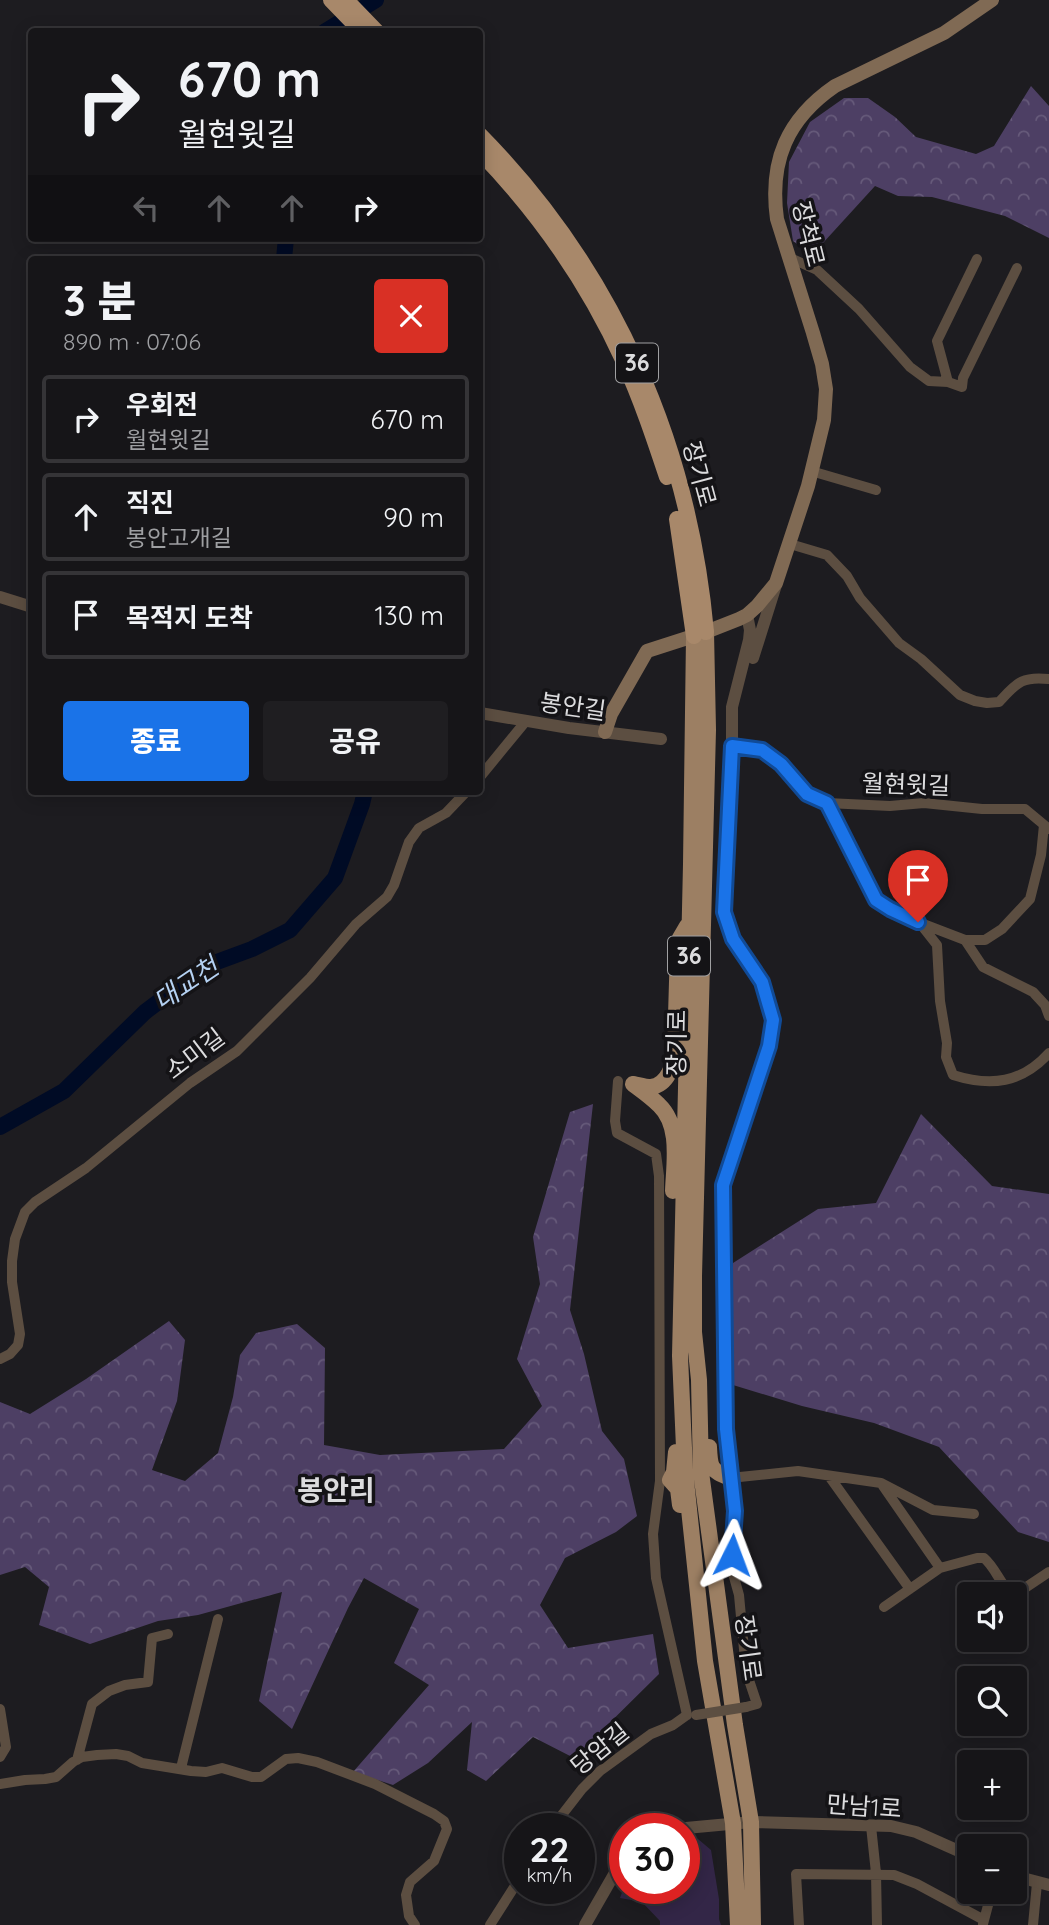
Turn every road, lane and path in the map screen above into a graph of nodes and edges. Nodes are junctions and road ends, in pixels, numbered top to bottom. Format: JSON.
{"nodes":[{"id":1,"x":331,"y":0,"type":"edge"},
{"id":2,"x":346,"y":0,"type":"edge"},
{"id":3,"x":992,"y":0,"type":"edge"},
{"id":4,"x":358,"y":28,"type":"edge"},
{"id":5,"x":373,"y":28,"type":"edge"},
{"id":6,"x":483,"y":138,"type":"edge"},
{"id":7,"x":483,"y":155,"type":"edge"},
{"id":8,"x":788,"y":257,"type":"junction"},
{"id":9,"x":976,"y":259,"type":"dead end"},
{"id":10,"x":1017,"y":268,"type":"dead end"},
{"id":11,"x":948,"y":382,"type":"junction"},
{"id":12,"x":811,"y":471,"type":"junction"},
{"id":13,"x":876,"y":490,"type":"dead end"},
{"id":14,"x":790,"y":544,"type":"junction"},
{"id":15,"x":776,"y":583,"type":"junction"},
{"id":16,"x":0,"y":597,"type":"edge"},
{"id":17,"x":28,"y":606,"type":"edge"},
{"id":18,"x":747,"y":615,"type":"junction"},
{"id":19,"x":700,"y":634,"type":"junction"},
{"id":20,"x":1049,"y":679,"type":"edge"},
{"id":21,"x":732,"y":707,"type":"junction"},
{"id":22,"x":483,"y":714,"type":"edge"},
{"id":23,"x":526,"y":721,"type":"junction"},
{"id":24,"x":605,"y":732,"type":"junction"},
{"id":25,"x":661,"y":739,"type":"dead end"},
{"id":26,"x":732,"y":746,"type":"junction"},
{"id":27,"x":483,"y":772,"type":"edge"},
{"id":28,"x":463,"y":795,"type":"edge"},
{"id":29,"x":827,"y":803,"type":"junction"},
{"id":30,"x":1046,"y":827,"type":"edge"},
{"id":31,"x":690,"y":921,"type":"junction"},
{"id":32,"x":918,"y":922,"type":"junction"},
{"id":33,"x":965,"y":940,"type":"junction"},
{"id":34,"x":1049,"y":1016,"type":"edge"},
{"id":35,"x":1049,"y":1053,"type":"edge"},
{"id":36,"x":618,"y":1081,"type":"dead end"},
{"id":37,"x":682,"y":1299,"type":"junction"},
{"id":38,"x":680,"y":1356,"type":"junction"},
{"id":39,"x":0,"y":1359,"type":"edge"},
{"id":40,"x":699,"y":1380,"type":"junction"},
{"id":41,"x":829,"y":1476,"type":"junction"},
{"id":42,"x":730,"y":1478,"type":"junction"},
{"id":43,"x":665,"y":1480,"type":"junction"},
{"id":44,"x":881,"y":1483,"type":"junction"},
{"id":45,"x":974,"y":1514,"type":"dead end"},
{"id":46,"x":710,"y":1543,"type":"junction"},
{"id":47,"x":940,"y":1568,"type":"junction"},
{"id":48,"x":1049,"y":1572,"type":"edge"},
{"id":49,"x":911,"y":1589,"type":"junction"},
{"id":50,"x":884,"y":1607,"type":"dead end"},
{"id":51,"x":218,"y":1619,"type":"dead end"},
{"id":52,"x":168,"y":1634,"type":"dead end"},
{"id":53,"x":705,"y":1661,"type":"junction"},
{"id":54,"x":0,"y":1709,"type":"edge"},
{"id":55,"x":692,"y":1715,"type":"junction"},
{"id":56,"x":0,"y":1757,"type":"edge"},
{"id":57,"x":77,"y":1760,"type":"junction"},
{"id":58,"x":181,"y":1769,"type":"junction"},
{"id":59,"x":1,"y":1784,"type":"edge"},
{"id":60,"x":563,"y":1813,"type":"edge"},
{"id":61,"x":751,"y":1822,"type":"junction"},
{"id":62,"x":733,"y":1823,"type":"junction"},
{"id":63,"x":700,"y":1826,"type":"edge"},
{"id":64,"x":871,"y":1826,"type":"junction"},
{"id":65,"x":957,"y":1850,"type":"edge"},
{"id":66,"x":876,"y":1873,"type":"junction"},
{"id":67,"x":609,"y":1883,"type":"edge"},
{"id":68,"x":1043,"y":1884,"type":"edge"},
{"id":69,"x":504,"y":1903,"type":"edge"},
{"id":70,"x":988,"y":1904,"type":"edge"},
{"id":71,"x":984,"y":1922,"type":"edge"},
{"id":72,"x":415,"y":1925,"type":"edge"},
{"id":73,"x":490,"y":1925,"type":"edge"},
{"id":74,"x":585,"y":1925,"type":"edge"},
{"id":75,"x":738,"y":1925,"type":"edge"},
{"id":76,"x":753,"y":1925,"type":"edge"},
{"id":77,"x":799,"y":1925,"type":"edge"},
{"id":78,"x":877,"y":1925,"type":"edge"},
{"id":79,"x":1033,"y":1925,"type":"edge"}],
"edges":[{"from":1,"to":4,"type":"highway"},
{"from":2,"to":5,"type":"highway"},
{"from":3,"to":8,"type":"main road","name":"장척로"},
{"from":6,"to":19,"type":"highway","name":"장기로","number":"36"},
{"from":7,"to":19,"type":"highway","name":"장기로","number":"36"},
{"from":8,"to":11,"type":"street"},
{"from":8,"to":12,"type":"main road","name":"장척로"},
{"from":9,"to":11,"type":"street"},
{"from":10,"to":11,"type":"street"},
{"from":12,"to":13,"type":"street"},
{"from":12,"to":14,"type":"main road","name":"장척로"},
{"from":14,"to":15,"type":"main road","name":"장척로"},
{"from":14,"to":20,"type":"street"},
{"from":15,"to":18,"type":"main road"},
{"from":15,"to":21,"type":"street"},
{"from":16,"to":17,"type":"street"},
{"from":18,"to":19,"type":"main road"},
{"from":18,"to":21,"type":"street"},
{"from":19,"to":24,"type":"main road"},
{"from":19,"to":31,"type":"main road","name":"장기로","number":"36"},
{"from":19,"to":40,"type":"main road","name":"장기로","number":"36"},
{"from":21,"to":26,"type":"street"},
{"from":22,"to":23,"type":"street","name":"봉안길"},
{"from":23,"to":24,"type":"street","name":"봉안길"},
{"from":23,"to":27,"type":"street"},
{"from":24,"to":25,"type":"street","name":"봉안길"},
{"from":26,"to":29,"type":"street","name":"월현윗길"},
{"from":26,"to":42,"type":"street"},
{"from":28,"to":39,"type":"street","name":"소미길"},
{"from":29,"to":30,"type":"street","name":"월현윗길"},
{"from":29,"to":32,"type":"street"},
{"from":30,"to":33,"type":"street"},
{"from":31,"to":37,"type":"main road","name":"장기로","number":"36"},
{"from":31,"to":37,"type":"main road"},
{"from":32,"to":33,"type":"street"},
{"from":32,"to":35,"type":"street"},
{"from":33,"to":34,"type":"street"},
{"from":36,"to":43,"type":"street"},
{"from":37,"to":38,"type":"main road","name":"장기로","number":"36"},
{"from":38,"to":43,"type":"main road"},
{"from":38,"to":53,"type":"main road","name":"장기로","number":"36"},
{"from":40,"to":42,"type":"main road"},
{"from":40,"to":46,"type":"main road","name":"장기로","number":"36"},
{"from":41,"to":42,"type":"street"},
{"from":41,"to":44,"type":"street"},
{"from":41,"to":49,"type":"street"},
{"from":42,"to":46,"type":"main road"},
{"from":42,"to":55,"type":"street","name":"당암길","bridge":true},
{"from":43,"to":53,"type":"main road"},
{"from":43,"to":55,"type":"street"},
{"from":44,"to":45,"type":"street"},
{"from":44,"to":47,"type":"street"},
{"from":46,"to":61,"type":"main road","name":"장기로","number":"36"},
{"from":47,"to":48,"type":"street"},
{"from":47,"to":49,"type":"street"},
{"from":49,"to":50,"type":"street"},
{"from":51,"to":58,"type":"street"},
{"from":52,"to":57,"type":"street"},
{"from":53,"to":62,"type":"main road","name":"장기로","number":"36"},
{"from":54,"to":56,"type":"street"},
{"from":55,"to":60,"type":"street","name":"당암길"},
{"from":57,"to":58,"type":"street"},
{"from":57,"to":59,"type":"street"},
{"from":58,"to":72,"type":"street"},
{"from":61,"to":62,"type":"street","name":"만남1로"},
{"from":61,"to":64,"type":"street","name":"만남1로"},
{"from":61,"to":76,"type":"main road","name":"장기로","number":"36"},
{"from":62,"to":63,"type":"street","name":"만남1로"},
{"from":62,"to":75,"type":"main road","name":"장기로","number":"36"},
{"from":64,"to":65,"type":"street","name":"만남1로"},
{"from":64,"to":66,"type":"street"},
{"from":66,"to":71,"type":"street"},
{"from":66,"to":77,"type":"street"},
{"from":66,"to":78,"type":"street"},
{"from":67,"to":74,"type":"street"},
{"from":68,"to":79,"type":"street"},
{"from":69,"to":73,"type":"street"},
{"from":70,"to":71,"type":"street"}]}
